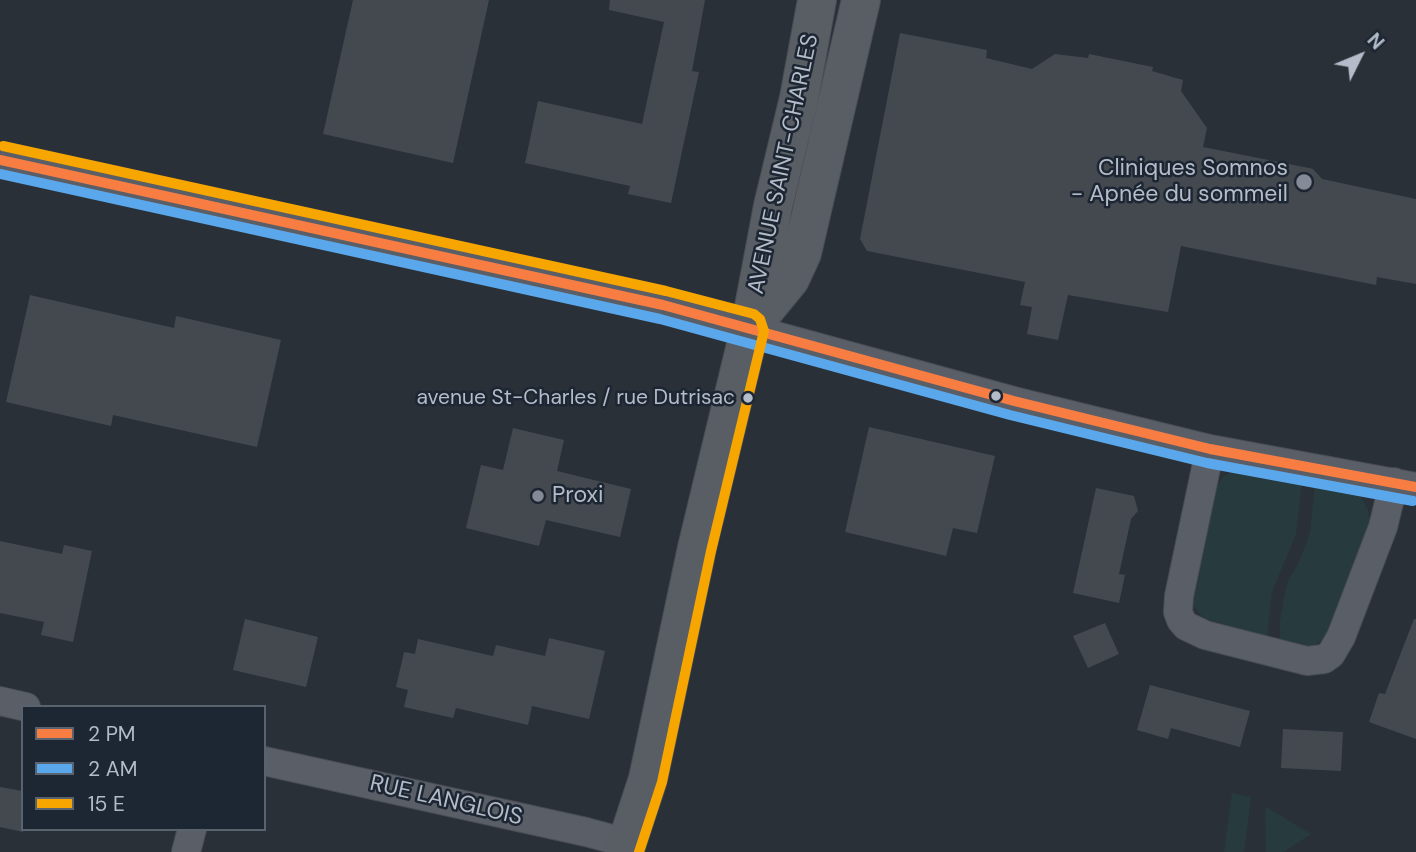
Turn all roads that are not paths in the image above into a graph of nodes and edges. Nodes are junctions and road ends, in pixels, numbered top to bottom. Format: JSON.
{"nodes":[{"id":1,"x":817,"y":0,"type":"edge"},
{"id":2,"x":861,"y":0,"type":"edge"},
{"id":3,"x":0,"y":160,"type":"edge"},
{"id":4,"x":750,"y":328,"type":"junction"},
{"id":5,"x":1210,"y":449,"type":"junction"},
{"id":6,"x":1405,"y":485,"type":"edge"},
{"id":7,"x":0,"y":701,"type":"edge"},
{"id":8,"x":21,"y":706,"type":"edge"},
{"id":9,"x":266,"y":761,"type":"edge"},
{"id":10,"x":191,"y":831,"type":"edge"},
{"id":11,"x":625,"y":848,"type":"edge"},
{"id":12,"x":186,"y":852,"type":"edge"}],
"edges":[{"from":1,"to":4,"type":"street","name":"AVENUE SAINT-CHARLES"},
{"from":2,"to":4,"type":"street","name":"AVENUE SAINT-CHARLES"},
{"from":3,"to":4,"type":"street"},
{"from":4,"to":5,"type":"street"},
{"from":4,"to":11,"type":"street","name":"AVENUE SAINT-CHARLES"},
{"from":5,"to":6,"type":"street"},
{"from":5,"to":6,"type":"street"},
{"from":7,"to":8,"type":"street"},
{"from":9,"to":11,"type":"street","name":"RUE LANGLOIS"},
{"from":10,"to":12,"type":"street"}]}
